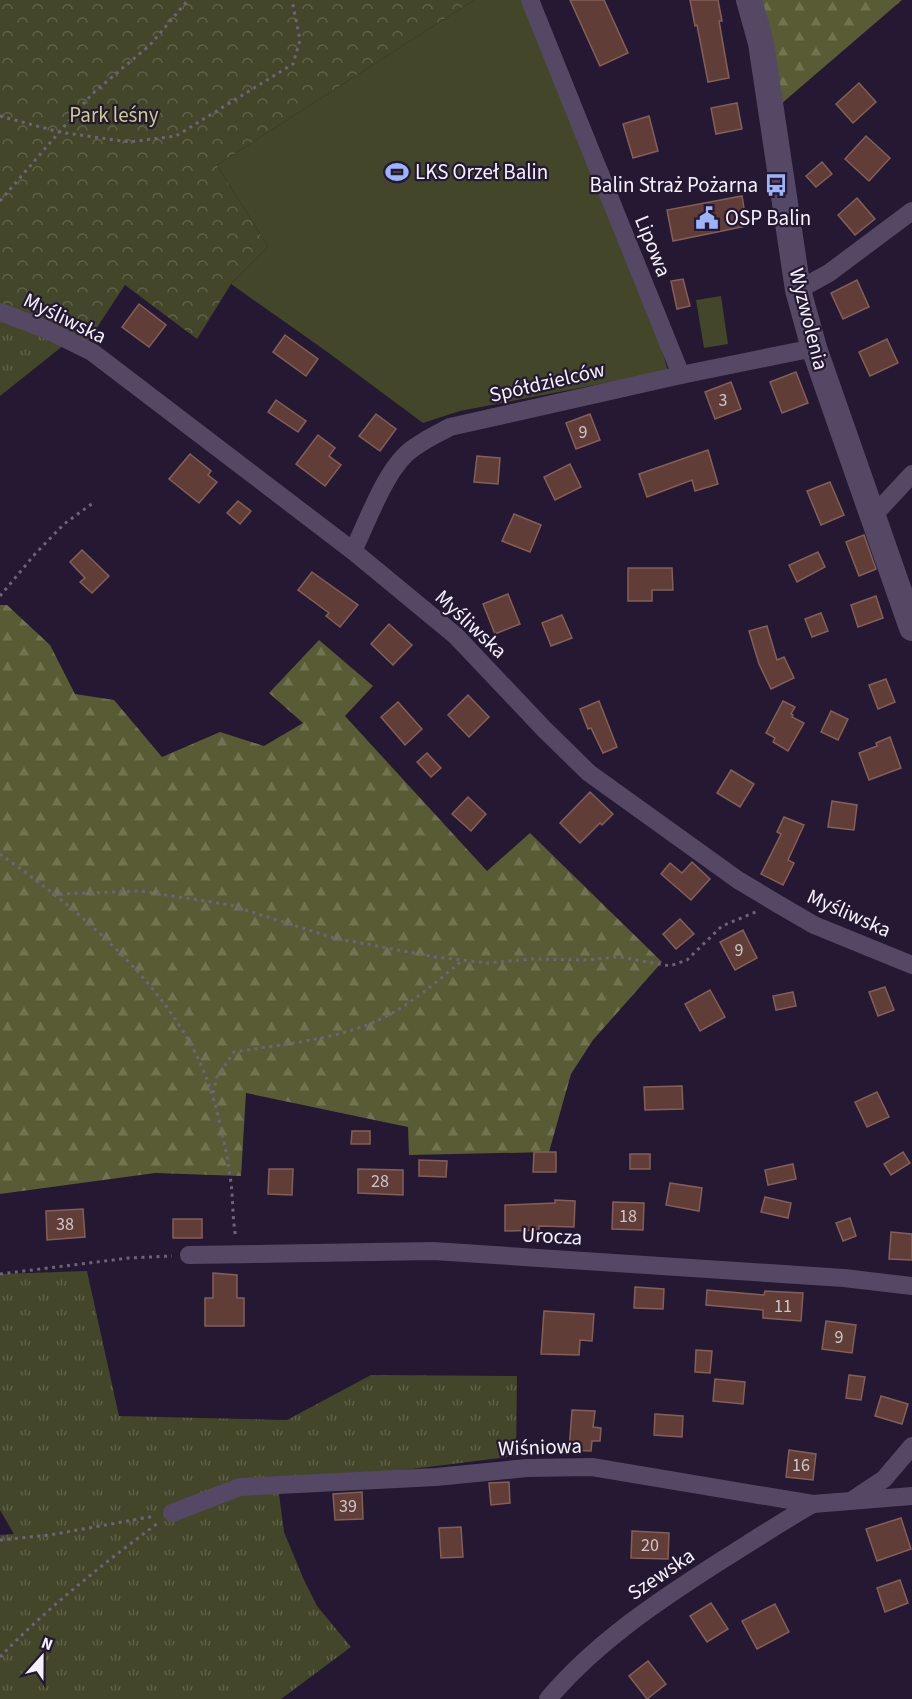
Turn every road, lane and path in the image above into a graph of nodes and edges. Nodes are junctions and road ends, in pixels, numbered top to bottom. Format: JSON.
{"nodes":[{"id":1,"x":188,"y":0,"type":"edge"},
{"id":2,"x":292,"y":0,"type":"edge"},
{"id":3,"x":531,"y":0,"type":"edge"},
{"id":4,"x":749,"y":0,"type":"edge"},
{"id":5,"x":0,"y":116,"type":"edge"},
{"id":6,"x":59,"y":132,"type":"junction"},
{"id":7,"x":0,"y":201,"type":"edge"},
{"id":8,"x":912,"y":211,"type":"edge"},
{"id":9,"x":798,"y":290,"type":"junction"},
{"id":10,"x":0,"y":312,"type":"edge"},
{"id":11,"x":814,"y":348,"type":"junction"},
{"id":12,"x":681,"y":375,"type":"junction"},
{"id":13,"x":912,"y":474,"type":"edge"},
{"id":14,"x":93,"y":503,"type":"dead end"},
{"id":15,"x":873,"y":516,"type":"junction"},
{"id":16,"x":353,"y":551,"type":"junction"},
{"id":17,"x":0,"y":596,"type":"edge"},
{"id":18,"x":912,"y":628,"type":"edge"},
{"id":19,"x":0,"y":854,"type":"edge"},
{"id":20,"x":52,"y":894,"type":"junction"},
{"id":21,"x":778,"y":904,"type":"junction"},
{"id":22,"x":463,"y":960,"type":"junction"},
{"id":23,"x":912,"y":965,"type":"edge"},
{"id":24,"x":212,"y":1095,"type":"junction"},
{"id":25,"x":189,"y":1255,"type":"joint"},
{"id":26,"x":239,"y":1255,"type":"junction"},
{"id":27,"x":0,"y":1274,"type":"edge"},
{"id":28,"x":912,"y":1286,"type":"edge"},
{"id":29,"x":912,"y":1446,"type":"edge"},
{"id":30,"x":912,"y":1496,"type":"edge"},
{"id":31,"x":851,"y":1501,"type":"junction"},
{"id":32,"x":813,"y":1504,"type":"junction"},
{"id":33,"x":172,"y":1513,"type":"junction"},
{"id":34,"x":0,"y":1540,"type":"edge"},
{"id":35,"x":0,"y":1656,"type":"edge"},
{"id":36,"x":548,"y":1699,"type":"edge"}],
"edges":[{"from":1,"to":6,"type":"path"},
{"from":2,"to":6,"type":"path"},
{"from":3,"to":12,"type":"street","name":"Lipowa"},
{"from":4,"to":9,"type":"street","name":"Wyzwolenia"},
{"from":5,"to":6,"type":"path"},
{"from":6,"to":7,"type":"path"},
{"from":8,"to":9,"type":"street"},
{"from":9,"to":11,"type":"street","name":"Wyzwolenia"},
{"from":10,"to":16,"type":"street","name":"Myśliwska"},
{"from":11,"to":12,"type":"street","name":"Spółdzielców"},
{"from":11,"to":15,"type":"street","name":"Wyzwolenia"},
{"from":12,"to":16,"type":"street","name":"Spółdzielców"},
{"from":13,"to":15,"type":"street"},
{"from":14,"to":17,"type":"path"},
{"from":15,"to":18,"type":"street","name":"Wyzwolenia"},
{"from":16,"to":21,"type":"street","name":"Myśliwska"},
{"from":19,"to":20,"type":"path"},
{"from":20,"to":22,"type":"path"},
{"from":20,"to":24,"type":"path"},
{"from":21,"to":22,"type":"path"},
{"from":21,"to":23,"type":"street","name":"Myśliwska"},
{"from":22,"to":24,"type":"path"},
{"from":24,"to":26,"type":"path"},
{"from":25,"to":26,"type":"street","name":"Urocza"},
{"from":25,"to":27,"type":"path"},
{"from":26,"to":28,"type":"street","name":"Urocza"},
{"from":29,"to":31,"type":"street"},
{"from":30,"to":31,"type":"street","name":"Wiśniowa"},
{"from":31,"to":32,"type":"street","name":"Wiśniowa"},
{"from":32,"to":33,"type":"street","name":"Wiśniowa"},
{"from":32,"to":36,"type":"street","name":"Szewska"},
{"from":33,"to":34,"type":"path"},
{"from":33,"to":35,"type":"path"}]}
